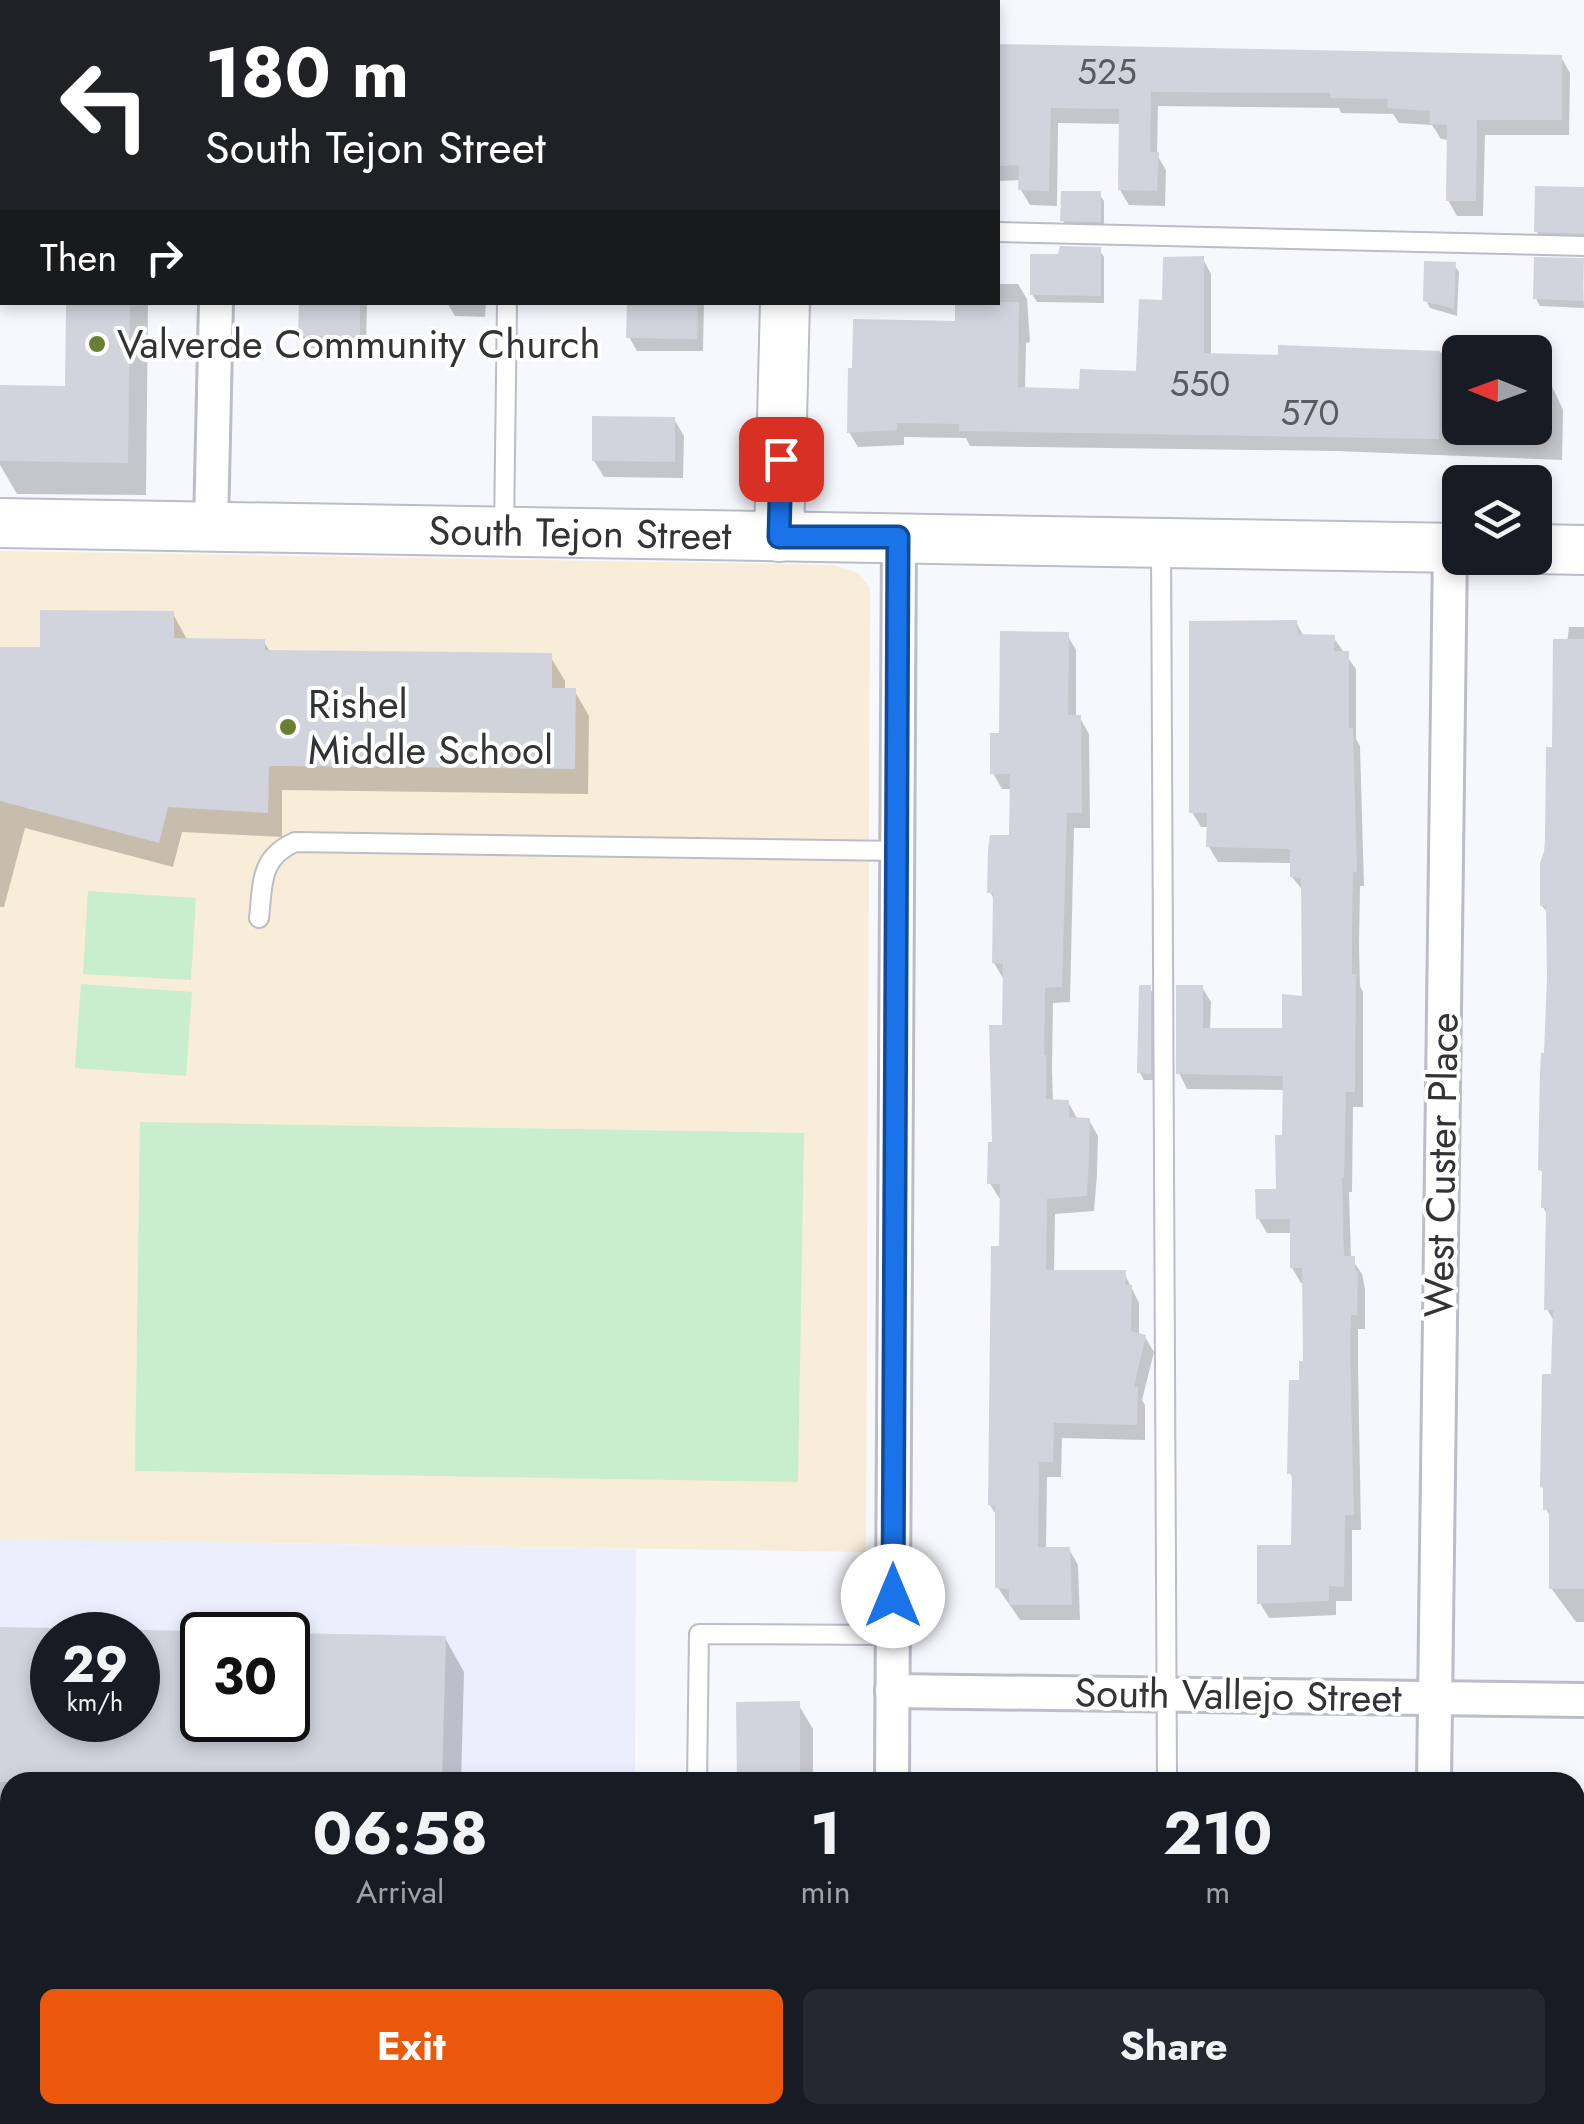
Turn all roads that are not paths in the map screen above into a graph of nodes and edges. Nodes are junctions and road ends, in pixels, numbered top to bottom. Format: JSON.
{"nodes":[{"id":1,"x":1000,"y":232,"type":"edge"},
{"id":2,"x":1584,"y":246,"type":"edge"},
{"id":3,"x":216,"y":305,"type":"edge"},
{"id":4,"x":507,"y":305,"type":"edge"},
{"id":5,"x":785,"y":305,"type":"edge"},
{"id":6,"x":0,"y":522,"type":"edge"},
{"id":7,"x":212,"y":526,"type":"junction"},
{"id":8,"x":504,"y":532,"type":"junction"},
{"id":9,"x":779,"y":537,"type":"junction"},
{"id":10,"x":898,"y":537,"type":"junction"},
{"id":11,"x":1161,"y":542,"type":"junction"},
{"id":12,"x":1442,"y":548,"type":"edge"},
{"id":13,"x":1552,"y":549,"type":"edge"},
{"id":14,"x":1584,"y":550,"type":"edge"},
{"id":15,"x":1455,"y":575,"type":"edge"},
{"id":16,"x":898,"y":851,"type":"junction"},
{"id":17,"x":259,"y":918,"type":"dead end"},
{"id":18,"x":893,"y":1636,"type":"junction"},
{"id":19,"x":892,"y":1690,"type":"junction"},
{"id":20,"x":1168,"y":1694,"type":"junction"},
{"id":21,"x":1434,"y":1698,"type":"junction"},
{"id":22,"x":1584,"y":1700,"type":"edge"},
{"id":23,"x":698,"y":1772,"type":"edge"},
{"id":24,"x":892,"y":1772,"type":"edge"},
{"id":25,"x":1167,"y":1772,"type":"edge"},
{"id":26,"x":1434,"y":1772,"type":"edge"}],
"edges":[{"from":1,"to":2,"type":"lane"},
{"from":3,"to":7,"type":"street"},
{"from":4,"to":8,"type":"lane"},
{"from":5,"to":9,"type":"street"},
{"from":6,"to":7,"type":"street","name":"South Tejon Street"},
{"from":7,"to":8,"type":"street","name":"South Tejon Street"},
{"from":8,"to":9,"type":"street","name":"South Tejon Street"},
{"from":9,"to":10,"type":"street","name":"South Tejon Street"},
{"from":10,"to":11,"type":"street","name":"South Tejon Street"},
{"from":10,"to":16,"type":"street"},
{"from":11,"to":12,"type":"street","name":"South Tejon Street"},
{"from":11,"to":20,"type":"lane"},
{"from":13,"to":14,"type":"street"},
{"from":15,"to":21,"type":"street","name":"West Custer Place"},
{"from":16,"to":17,"type":"lane"},
{"from":16,"to":18,"type":"street"},
{"from":18,"to":19,"type":"street"},
{"from":18,"to":23,"type":"lane"},
{"from":19,"to":20,"type":"street","name":"South Vallejo Street"},
{"from":19,"to":24,"type":"street"},
{"from":20,"to":21,"type":"street","name":"South Vallejo Street"},
{"from":20,"to":25,"type":"lane"},
{"from":21,"to":22,"type":"street","name":"South Vallejo Street"},
{"from":21,"to":26,"type":"street","name":"West Custer Place"}]}
